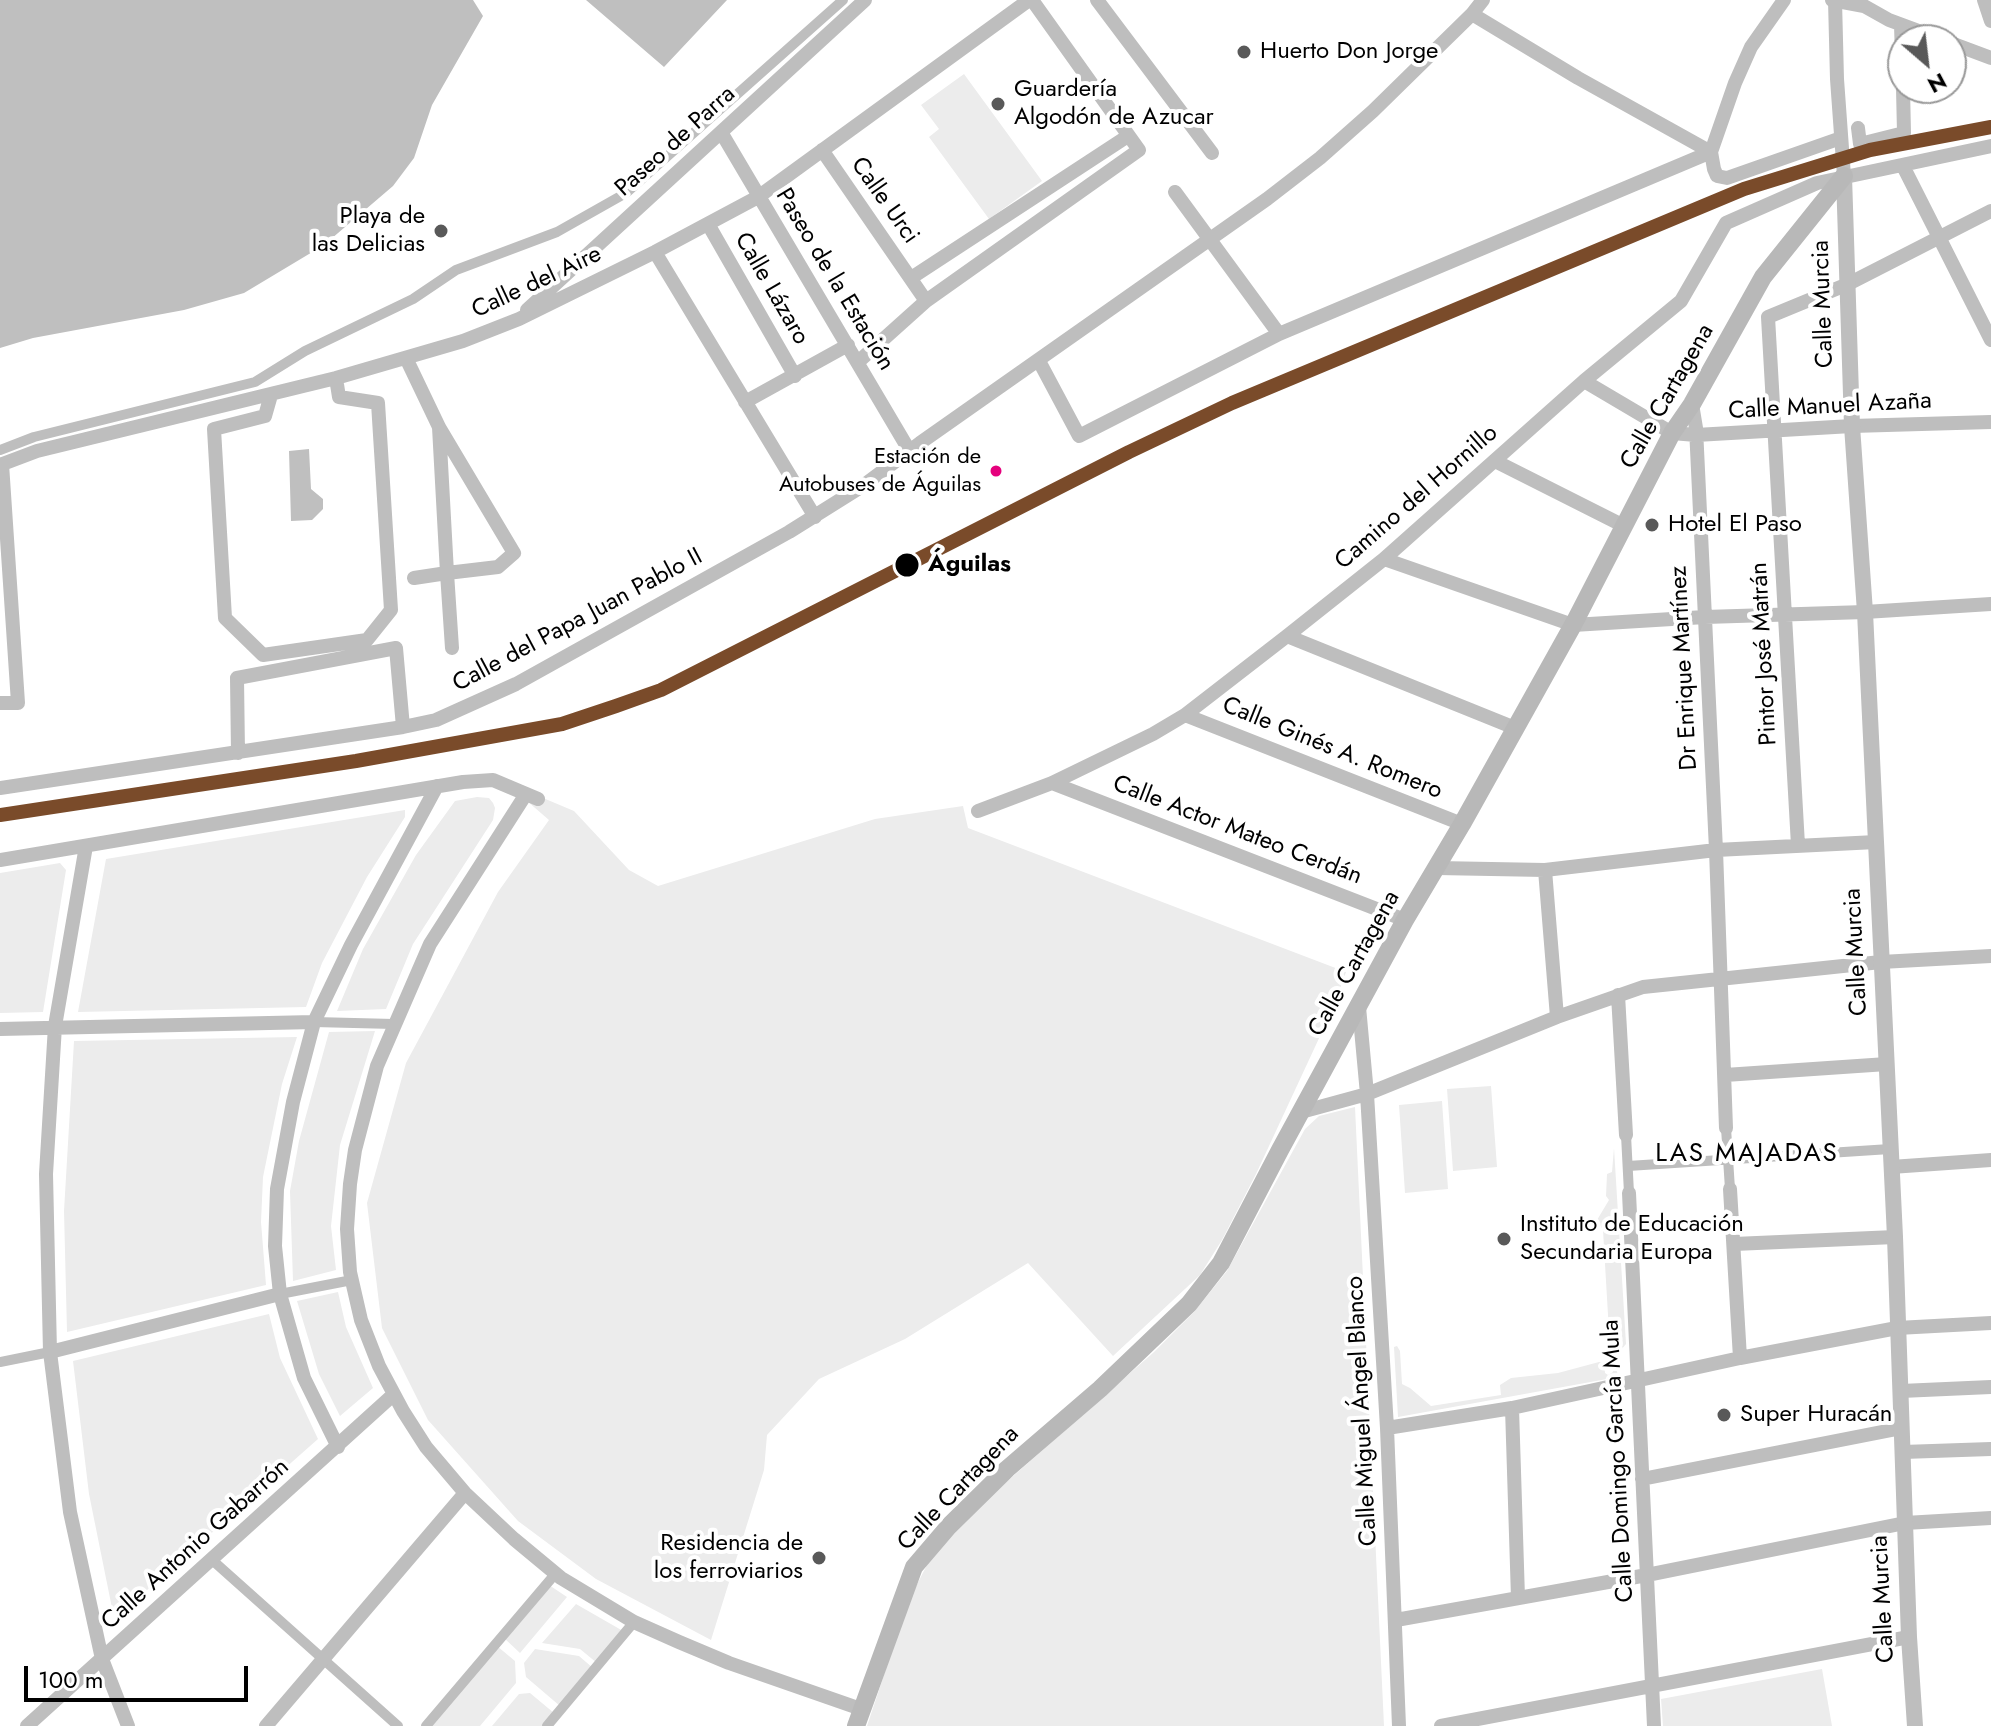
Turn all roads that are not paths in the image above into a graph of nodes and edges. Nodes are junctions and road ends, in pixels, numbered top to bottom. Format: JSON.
{"nodes":[{"id":1,"x":843,"y":0,"type":"edge"},
{"id":2,"x":865,"y":0,"type":"edge"},
{"id":3,"x":1030,"y":0,"type":"edge"},
{"id":4,"x":1097,"y":0,"type":"edge"},
{"id":5,"x":1483,"y":0,"type":"edge"},
{"id":6,"x":1784,"y":0,"type":"edge"},
{"id":7,"x":1984,"y":0,"type":"edge"},
{"id":8,"x":1834,"y":1,"type":"edge"},
{"id":9,"x":1867,"y":3,"type":"edge"},
{"id":10,"x":1472,"y":14,"type":"junction"},
{"id":11,"x":1991,"y":21,"type":"edge"},
{"id":12,"x":1895,"y":22,"type":"joint"},
{"id":13,"x":1900,"y":24,"type":"edge"},
{"id":14,"x":1967,"y":49,"type":"edge"},
{"id":15,"x":1991,"y":58,"type":"edge"},
{"id":16,"x":1903,"y":104,"type":"edge"},
{"id":17,"x":1858,"y":128,"type":"dead end"},
{"id":18,"x":721,"y":132,"type":"junction"},
{"id":19,"x":1128,"y":136,"type":"junction"},
{"id":20,"x":1841,"y":138,"type":"junction"},
{"id":21,"x":1991,"y":146,"type":"edge"},
{"id":22,"x":822,"y":150,"type":"junction"},
{"id":23,"x":1711,"y":152,"type":"junction"},
{"id":24,"x":1212,"y":153,"type":"dead end"},
{"id":25,"x":1903,"y":166,"type":"junction"},
{"id":26,"x":1844,"y":176,"type":"junction"},
{"id":27,"x":1175,"y":192,"type":"dead end"},
{"id":28,"x":758,"y":197,"type":"junction"},
{"id":29,"x":1991,"y":211,"type":"edge"},
{"id":30,"x":708,"y":224,"type":"junction"},
{"id":31,"x":1208,"y":238,"type":"junction"},
{"id":32,"x":1940,"y":238,"type":"junction"},
{"id":33,"x":655,"y":252,"type":"junction"},
{"id":34,"x":577,"y":263,"type":"junction"},
{"id":35,"x":911,"y":278,"type":"junction"},
{"id":36,"x":590,"y":284,"type":"junction"},
{"id":37,"x":1848,"y":284,"type":"junction"},
{"id":38,"x":1753,"y":297,"type":"junction"},
{"id":39,"x":926,"y":301,"type":"junction"},
{"id":40,"x":1768,"y":317,"type":"junction"},
{"id":41,"x":519,"y":319,"type":"junction"},
{"id":42,"x":1279,"y":334,"type":"junction"},
{"id":43,"x":1991,"y":340,"type":"edge"},
{"id":44,"x":848,"y":345,"type":"junction"},
{"id":45,"x":406,"y":358,"type":"junction"},
{"id":46,"x":1039,"y":361,"type":"junction"},
{"id":47,"x":858,"y":362,"type":"junction"},
{"id":48,"x":795,"y":376,"type":"junction"},
{"id":49,"x":336,"y":378,"type":"junction"},
{"id":50,"x":1584,"y":381,"type":"junction"},
{"id":51,"x":271,"y":395,"type":"junction"},
{"id":52,"x":745,"y":402,"type":"junction"},
{"id":53,"x":1692,"y":404,"type":"junction"},
{"id":54,"x":1991,"y":422,"type":"edge"},
{"id":55,"x":1852,"y":426,"type":"junction"},
{"id":56,"x":439,"y":427,"type":"junction"},
{"id":57,"x":1776,"y":430,"type":"junction"},
{"id":58,"x":1672,"y":433,"type":"junction"},
{"id":59,"x":1696,"y":435,"type":"junction"},
{"id":60,"x":909,"y":450,"type":"junction"},
{"id":61,"x":1,"y":460,"type":"edge"},
{"id":62,"x":1495,"y":461,"type":"junction"},
{"id":63,"x":815,"y":517,"type":"junction"},
{"id":64,"x":1624,"y":526,"type":"junction"},
{"id":65,"x":1384,"y":559,"type":"junction"},
{"id":66,"x":447,"y":573,"type":"junction"},
{"id":67,"x":414,"y":578,"type":"dead end"},
{"id":68,"x":1991,"y":604,"type":"edge"},
{"id":69,"x":1865,"y":612,"type":"junction"},
{"id":70,"x":1784,"y":614,"type":"junction"},
{"id":71,"x":1705,"y":617,"type":"junction"},
{"id":72,"x":1573,"y":625,"type":"junction"},
{"id":73,"x":1287,"y":636,"type":"junction"},
{"id":74,"x":452,"y":648,"type":"dead end"},
{"id":75,"x":0,"y":703,"type":"edge"},
{"id":76,"x":1185,"y":715,"type":"junction"},
{"id":77,"x":403,"y":727,"type":"junction"},
{"id":78,"x":1515,"y":728,"type":"junction"},
{"id":79,"x":238,"y":753,"type":"junction"},
{"id":80,"x":1052,"y":783,"type":"junction"},
{"id":81,"x":437,"y":786,"type":"junction"},
{"id":82,"x":0,"y":788,"type":"edge"},
{"id":83,"x":978,"y":811,"type":"dead end"},
{"id":84,"x":1462,"y":824,"type":"junction"},
{"id":85,"x":1876,"y":842,"type":"junction"},
{"id":86,"x":1798,"y":845,"type":"junction"},
{"id":87,"x":86,"y":846,"type":"junction"},
{"id":88,"x":1716,"y":850,"type":"junction"},
{"id":89,"x":0,"y":860,"type":"edge"},
{"id":90,"x":1437,"y":868,"type":"junction"},
{"id":91,"x":1545,"y":870,"type":"junction"},
{"id":92,"x":1405,"y":920,"type":"junction"},
{"id":93,"x":1991,"y":956,"type":"edge"},
{"id":94,"x":1881,"y":962,"type":"junction"},
{"id":95,"x":1720,"y":980,"type":"junction"},
{"id":96,"x":1618,"y":995,"type":"junction"},
{"id":97,"x":1359,"y":1007,"type":"junction"},
{"id":98,"x":1557,"y":1017,"type":"junction"},
{"id":99,"x":314,"y":1022,"type":"junction"},
{"id":100,"x":394,"y":1024,"type":"junction"},
{"id":101,"x":55,"y":1026,"type":"junction"},
{"id":102,"x":0,"y":1029,"type":"edge"},
{"id":103,"x":1887,"y":1064,"type":"junction"},
{"id":104,"x":1725,"y":1075,"type":"junction"},
{"id":105,"x":1367,"y":1094,"type":"junction"},
{"id":106,"x":1301,"y":1112,"type":"junction"},
{"id":107,"x":1726,"y":1128,"type":"joint"},
{"id":108,"x":1626,"y":1135,"type":"joint"},
{"id":109,"x":1890,"y":1149,"type":"junction"},
{"id":110,"x":1727,"y":1159,"type":"junction"},
{"id":111,"x":1991,"y":1160,"type":"edge"},
{"id":112,"x":1628,"y":1166,"type":"junction"},
{"id":113,"x":1891,"y":1167,"type":"junction"},
{"id":114,"x":1730,"y":1189,"type":"joint"},
{"id":115,"x":1629,"y":1193,"type":"joint"},
{"id":116,"x":1895,"y":1237,"type":"junction"},
{"id":117,"x":1734,"y":1244,"type":"junction"},
{"id":118,"x":352,"y":1280,"type":"junction"},
{"id":119,"x":280,"y":1294,"type":"junction"},
{"id":120,"x":1991,"y":1323,"type":"edge"},
{"id":121,"x":1897,"y":1328,"type":"junction"},
{"id":122,"x":50,"y":1352,"type":"junction"},
{"id":123,"x":1740,"y":1358,"type":"junction"},
{"id":124,"x":0,"y":1362,"type":"edge"},
{"id":125,"x":1638,"y":1380,"type":"junction"},
{"id":126,"x":1991,"y":1387,"type":"edge"},
{"id":127,"x":1901,"y":1391,"type":"junction"},
{"id":128,"x":393,"y":1395,"type":"junction"},
{"id":129,"x":1512,"y":1408,"type":"junction"},
{"id":130,"x":1387,"y":1428,"type":"junction"},
{"id":131,"x":1902,"y":1428,"type":"junction"},
{"id":132,"x":338,"y":1447,"type":"junction"},
{"id":133,"x":1991,"y":1449,"type":"edge"},
{"id":134,"x":1903,"y":1452,"type":"junction"},
{"id":135,"x":1642,"y":1479,"type":"junction"},
{"id":136,"x":465,"y":1493,"type":"junction"},
{"id":137,"x":1991,"y":1518,"type":"edge"},
{"id":138,"x":1905,"y":1523,"type":"junction"},
{"id":139,"x":211,"y":1559,"type":"junction"},
{"id":140,"x":556,"y":1573,"type":"junction"},
{"id":141,"x":1647,"y":1575,"type":"junction"},
{"id":142,"x":1518,"y":1598,"type":"junction"},
{"id":143,"x":1396,"y":1620,"type":"junction"},
{"id":144,"x":634,"y":1622,"type":"junction"},
{"id":145,"x":1909,"y":1637,"type":"junction"},
{"id":146,"x":102,"y":1659,"type":"junction"},
{"id":147,"x":322,"y":1660,"type":"junction"},
{"id":148,"x":1652,"y":1688,"type":"junction"},
{"id":149,"x":858,"y":1718,"type":"edge"},
{"id":150,"x":27,"y":1726,"type":"edge"},
{"id":151,"x":128,"y":1726,"type":"edge"},
{"id":152,"x":266,"y":1726,"type":"edge"},
{"id":153,"x":398,"y":1726,"type":"edge"},
{"id":154,"x":426,"y":1726,"type":"edge"},
{"id":155,"x":547,"y":1726,"type":"edge"},
{"id":156,"x":1399,"y":1726,"type":"edge"},
{"id":157,"x":1441,"y":1726,"type":"edge"},
{"id":158,"x":1654,"y":1726,"type":"edge"},
{"id":159,"x":1915,"y":1726,"type":"edge"}],
"edges":[{"from":1,"to":61,"type":"street"},
{"from":2,"to":18,"type":"street","name":"Paseo de Parra"},
{"from":3,"to":19,"type":"street"},
{"from":3,"to":22,"type":"street","name":"Calle del Aire"},
{"from":4,"to":24,"type":"street"},
{"from":5,"to":10,"type":"street","name":"Calle del Papa Juan Pablo II"},
{"from":6,"to":23,"type":"street"},
{"from":7,"to":11,"type":"street"},
{"from":8,"to":9,"type":"street"},
{"from":8,"to":20,"type":"street"},
{"from":9,"to":12,"type":"street"},
{"from":10,"to":23,"type":"street"},
{"from":10,"to":31,"type":"street","name":"Calle del Papa Juan Pablo II"},
{"from":12,"to":13,"type":"street"},
{"from":14,"to":15,"type":"street"},
{"from":16,"to":17,"type":"street"},
{"from":18,"to":28,"type":"street","name":"Paseo de la Estación"},
{"from":18,"to":34,"type":"street","name":"Paseo de Parra"},
{"from":19,"to":35,"type":"street"},
{"from":19,"to":39,"type":"street"},
{"from":20,"to":23,"type":"street"},
{"from":20,"to":26,"type":"street"},
{"from":21,"to":25,"type":"street","name":"Camino del Hornillo"},
{"from":22,"to":28,"type":"street","name":"Calle del Aire"},
{"from":22,"to":35,"type":"street","name":"Calle Urci"},
{"from":23,"to":42,"type":"street"},
{"from":25,"to":26,"type":"street","name":"Camino del Hornillo"},
{"from":25,"to":32,"type":"street"},
{"from":26,"to":37,"type":"street","name":"Calle Murcia"},
{"from":26,"to":38,"type":"main road","name":"Calle Cartagena"},
{"from":26,"to":50,"type":"street","name":"Camino del Hornillo"},
{"from":27,"to":31,"type":"street"},
{"from":28,"to":30,"type":"street","name":"Calle del Aire"},
{"from":28,"to":44,"type":"street","name":"Paseo de la Estación"},
{"from":29,"to":32,"type":"street"},
{"from":30,"to":33,"type":"street","name":"Calle del Aire"},
{"from":30,"to":48,"type":"street","name":"Calle Lázaro"},
{"from":31,"to":42,"type":"street"},
{"from":31,"to":46,"type":"street","name":"Calle del Papa Juan Pablo II"},
{"from":32,"to":37,"type":"street"},
{"from":32,"to":43,"type":"street"},
{"from":33,"to":36,"type":"street","name":"Calle del Aire"},
{"from":33,"to":52,"type":"street"},
{"from":34,"to":36,"type":"street"},
{"from":34,"to":41,"type":"street","name":"Paseo de Parra"},
{"from":35,"to":39,"type":"street","name":"Calle Urci"},
{"from":36,"to":41,"type":"street","name":"Calle del Aire"},
{"from":37,"to":40,"type":"street"},
{"from":37,"to":55,"type":"street","name":"Calle Murcia"},
{"from":38,"to":40,"type":"street"},
{"from":38,"to":53,"type":"main road","name":"Calle Cartagena"},
{"from":39,"to":47,"type":"street"},
{"from":40,"to":57,"type":"street","name":"Pintor José Matrán"},
{"from":41,"to":45,"type":"street","name":"Calle del Aire"},
{"from":42,"to":46,"type":"street"},
{"from":44,"to":47,"type":"street","name":"Paseo de la Estación"},
{"from":44,"to":48,"type":"street"},
{"from":45,"to":49,"type":"street","name":"Calle del Aire"},
{"from":45,"to":56,"type":"street"},
{"from":46,"to":60,"type":"street","name":"Calle del Papa Juan Pablo II"},
{"from":47,"to":60,"type":"street","name":"Paseo de la Estación"},
{"from":48,"to":52,"type":"street"},
{"from":49,"to":51,"type":"street","name":"Calle del Aire"},
{"from":49,"to":51,"type":"street"},
{"from":50,"to":58,"type":"street"},
{"from":50,"to":62,"type":"street","name":"Camino del Hornillo"},
{"from":51,"to":61,"type":"street","name":"Calle del Aire"},
{"from":52,"to":63,"type":"street"},
{"from":53,"to":58,"type":"main road","name":"Calle Cartagena"},
{"from":53,"to":59,"type":"street","name":"Dr Enrique Martínez"},
{"from":54,"to":55,"type":"street","name":"Calle Manuel Azaña"},
{"from":55,"to":57,"type":"street","name":"Calle Manuel Azaña"},
{"from":55,"to":69,"type":"street","name":"Calle Murcia"},
{"from":56,"to":66,"type":"street"},
{"from":56,"to":66,"type":"street"},
{"from":57,"to":59,"type":"street","name":"Calle Manuel Azaña"},
{"from":57,"to":70,"type":"street","name":"Pintor José Matrán"},
{"from":58,"to":59,"type":"street","name":"Calle Manuel Azaña"},
{"from":58,"to":64,"type":"main road","name":"Calle Cartagena"},
{"from":59,"to":71,"type":"street","name":"Dr Enrique Martínez"},
{"from":60,"to":63,"type":"street","name":"Calle del Papa Juan Pablo II"},
{"from":61,"to":75,"type":"street"},
{"from":62,"to":64,"type":"street"},
{"from":62,"to":65,"type":"street","name":"Camino del Hornillo"},
{"from":63,"to":77,"type":"street","name":"Calle del Papa Juan Pablo II"},
{"from":64,"to":72,"type":"main road","name":"Calle Cartagena"},
{"from":65,"to":72,"type":"street"},
{"from":65,"to":73,"type":"street","name":"Camino del Hornillo"},
{"from":66,"to":67,"type":"street"},
{"from":66,"to":74,"type":"street"},
{"from":68,"to":69,"type":"street"},
{"from":69,"to":70,"type":"street"},
{"from":69,"to":85,"type":"street","name":"Calle Murcia"},
{"from":70,"to":71,"type":"street"},
{"from":70,"to":86,"type":"street","name":"Pintor José Matrán"},
{"from":71,"to":72,"type":"street"},
{"from":71,"to":88,"type":"street","name":"Dr Enrique Martínez"},
{"from":72,"to":78,"type":"main road","name":"Calle Cartagena"},
{"from":73,"to":76,"type":"street","name":"Camino del Hornillo"},
{"from":73,"to":78,"type":"street"},
{"from":76,"to":80,"type":"street","name":"Camino del Hornillo"},
{"from":76,"to":84,"type":"street","name":"Calle Ginés A. Romero"},
{"from":77,"to":79,"type":"street","name":"Calle del Papa Juan Pablo II"},
{"from":77,"to":79,"type":"street"},
{"from":78,"to":84,"type":"main road","name":"Calle Cartagena"},
{"from":79,"to":82,"type":"street","name":"Calle del Papa Juan Pablo II"},
{"from":80,"to":83,"type":"street","name":"Camino del Hornillo"},
{"from":80,"to":92,"type":"street","name":"Calle Actor Mateo Cerdán"},
{"from":81,"to":87,"type":"street"},
{"from":81,"to":99,"type":"street"},
{"from":81,"to":100,"type":"street"},
{"from":84,"to":90,"type":"main road","name":"Calle Cartagena"},
{"from":85,"to":86,"type":"street"},
{"from":85,"to":94,"type":"street","name":"Calle Murcia"},
{"from":86,"to":88,"type":"street"},
{"from":87,"to":89,"type":"street"},
{"from":87,"to":101,"type":"street"},
{"from":88,"to":91,"type":"street"},
{"from":88,"to":95,"type":"street","name":"Dr Enrique Martínez"},
{"from":90,"to":91,"type":"street"},
{"from":90,"to":92,"type":"main road","name":"Calle Cartagena"},
{"from":91,"to":98,"type":"street"},
{"from":92,"to":97,"type":"main road","name":"Calle Cartagena"},
{"from":93,"to":94,"type":"street"},
{"from":94,"to":95,"type":"street"},
{"from":94,"to":103,"type":"street","name":"Calle Murcia"},
{"from":95,"to":96,"type":"street"},
{"from":95,"to":104,"type":"street","name":"Dr Enrique Martínez"},
{"from":96,"to":98,"type":"street"},
{"from":96,"to":108,"type":"street"},
{"from":97,"to":105,"type":"street","name":"Calle Miguel Ángel Blanco"},
{"from":97,"to":106,"type":"main road","name":"Calle Cartagena"},
{"from":98,"to":105,"type":"street"},
{"from":99,"to":100,"type":"street"},
{"from":99,"to":101,"type":"street"},
{"from":99,"to":119,"type":"street"},
{"from":100,"to":118,"type":"street"},
{"from":101,"to":102,"type":"street"},
{"from":101,"to":122,"type":"street"},
{"from":103,"to":104,"type":"street"},
{"from":103,"to":109,"type":"street","name":"Calle Murcia"},
{"from":104,"to":107,"type":"street","name":"Dr Enrique Martínez"},
{"from":105,"to":106,"type":"street"},
{"from":105,"to":130,"type":"street","name":"Calle Miguel Ángel Blanco"},
{"from":106,"to":149,"type":"main road","name":"Calle Cartagena"},
{"from":107,"to":110,"type":"street"},
{"from":108,"to":112,"type":"street"},
{"from":109,"to":110,"type":"street"},
{"from":109,"to":113,"type":"street","name":"Calle Murcia"},
{"from":110,"to":112,"type":"street"},
{"from":110,"to":114,"type":"street"},
{"from":111,"to":113,"type":"street"},
{"from":112,"to":115,"type":"street"},
{"from":113,"to":116,"type":"street","name":"Calle Murcia"},
{"from":114,"to":117,"type":"street"},
{"from":115,"to":125,"type":"street","name":"Calle Domingo García Mula"},
{"from":116,"to":117,"type":"street"},
{"from":116,"to":121,"type":"street","name":"Calle Murcia"},
{"from":117,"to":123,"type":"street"},
{"from":118,"to":119,"type":"street"},
{"from":118,"to":128,"type":"street"},
{"from":119,"to":122,"type":"street"},
{"from":119,"to":132,"type":"street"},
{"from":120,"to":121,"type":"street"},
{"from":121,"to":123,"type":"street"},
{"from":121,"to":127,"type":"street","name":"Calle Murcia"},
{"from":122,"to":124,"type":"street"},
{"from":122,"to":146,"type":"street"},
{"from":123,"to":125,"type":"street"},
{"from":125,"to":129,"type":"street"},
{"from":125,"to":135,"type":"street","name":"Calle Domingo García Mula"},
{"from":126,"to":127,"type":"street"},
{"from":127,"to":131,"type":"street","name":"Calle Murcia"},
{"from":128,"to":132,"type":"street","name":"Calle Antonio Gabarrón"},
{"from":128,"to":136,"type":"street"},
{"from":129,"to":130,"type":"street"},
{"from":129,"to":142,"type":"street"},
{"from":130,"to":143,"type":"street","name":"Calle Miguel Ángel Blanco"},
{"from":131,"to":134,"type":"street","name":"Calle Murcia"},
{"from":131,"to":135,"type":"street"},
{"from":132,"to":139,"type":"street","name":"Calle Antonio Gabarrón"},
{"from":133,"to":134,"type":"street"},
{"from":134,"to":138,"type":"street","name":"Calle Murcia"},
{"from":135,"to":141,"type":"street","name":"Calle Domingo García Mula"},
{"from":136,"to":140,"type":"street"},
{"from":136,"to":147,"type":"street"},
{"from":137,"to":138,"type":"street"},
{"from":138,"to":141,"type":"street"},
{"from":138,"to":145,"type":"street","name":"Calle Murcia"},
{"from":139,"to":146,"type":"street","name":"Calle Antonio Gabarrón"},
{"from":139,"to":147,"type":"street"},
{"from":140,"to":144,"type":"street"},
{"from":140,"to":154,"type":"street"},
{"from":141,"to":142,"type":"street"},
{"from":141,"to":148,"type":"street","name":"Calle Domingo García Mula"},
{"from":142,"to":143,"type":"street"},
{"from":143,"to":156,"type":"street","name":"Calle Miguel Ángel Blanco"},
{"from":144,"to":149,"type":"street"},
{"from":144,"to":155,"type":"street"},
{"from":145,"to":148,"type":"street"},
{"from":145,"to":159,"type":"street","name":"Calle Murcia"},
{"from":146,"to":150,"type":"street","name":"Calle Antonio Gabarrón"},
{"from":146,"to":151,"type":"street"},
{"from":147,"to":152,"type":"street"},
{"from":147,"to":153,"type":"street"},
{"from":148,"to":157,"type":"street"},
{"from":148,"to":158,"type":"street","name":"Calle Domingo García Mula"}]}
